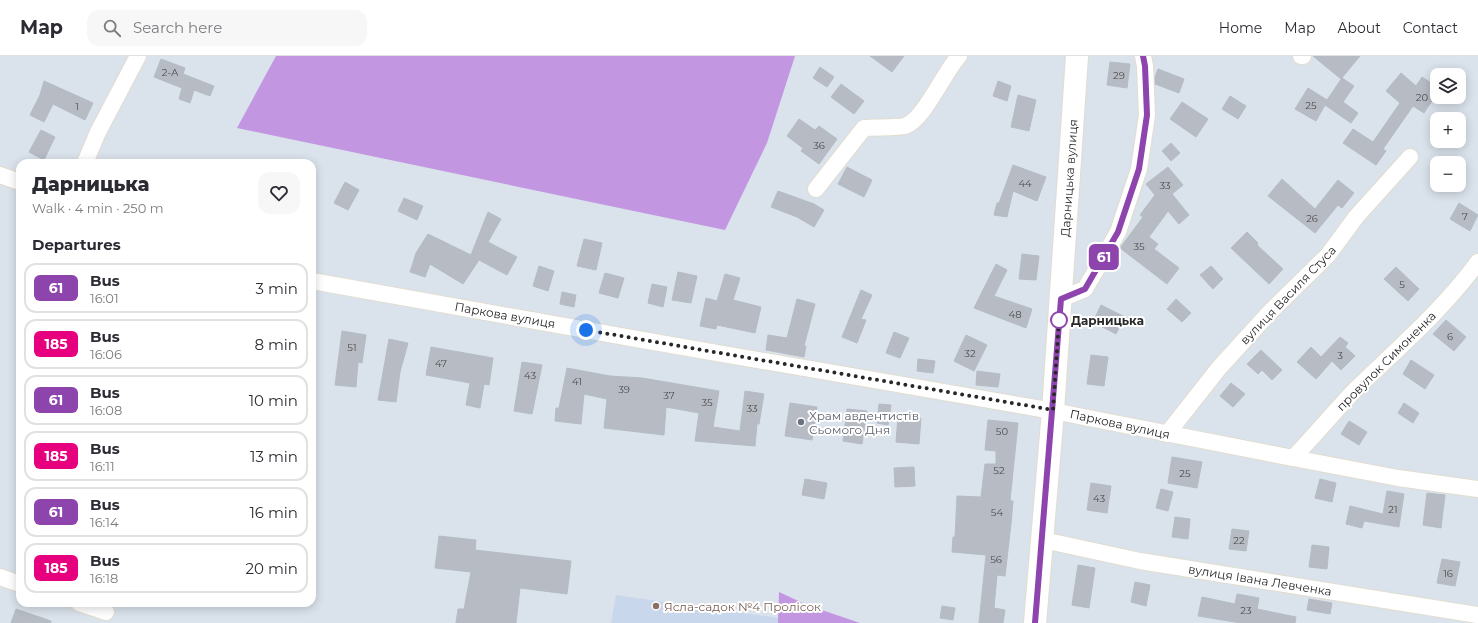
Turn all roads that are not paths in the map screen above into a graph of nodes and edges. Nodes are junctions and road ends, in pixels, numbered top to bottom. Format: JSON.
{"nodes":[{"id":1,"x":138,"y":56,"type":"edge"},
{"id":2,"x":959,"y":56,"type":"edge"},
{"id":3,"x":1077,"y":56,"type":"edge"},
{"id":4,"x":1143,"y":56,"type":"edge"},
{"id":5,"x":1410,"y":157,"type":"dead end"},
{"id":6,"x":87,"y":159,"type":"edge"},
{"id":7,"x":0,"y":175,"type":"edge"},
{"id":8,"x":16,"y":181,"type":"edge"},
{"id":9,"x":816,"y":189,"type":"dead end"},
{"id":10,"x":1478,"y":262,"type":"edge"},
{"id":11,"x":316,"y":282,"type":"edge"},
{"id":12,"x":1061,"y":299,"type":"junction"},
{"id":13,"x":1053,"y":410,"type":"junction"},
{"id":14,"x":1167,"y":434,"type":"junction"},
{"id":15,"x":1293,"y":458,"type":"junction"},
{"id":16,"x":1478,"y":489,"type":"edge"},
{"id":17,"x":1043,"y":540,"type":"junction"},
{"id":18,"x":0,"y":577,"type":"edge"},
{"id":19,"x":16,"y":583,"type":"edge"},
{"id":20,"x":91,"y":607,"type":"edge"},
{"id":21,"x":106,"y":612,"type":"edge"},
{"id":22,"x":1478,"y":615,"type":"edge"},
{"id":23,"x":1035,"y":623,"type":"edge"}],
"edges":[{"from":1,"to":6,"type":"street"},
{"from":2,"to":9,"type":"street"},
{"from":3,"to":12,"type":"street","name":"Дарницька вулиця"},
{"from":4,"to":12,"type":"street"},
{"from":5,"to":14,"type":"street","name":"вулиця Василя Стуса"},
{"from":7,"to":8,"type":"street"},
{"from":10,"to":15,"type":"street","name":"провулок Симоненка"},
{"from":11,"to":13,"type":"street","name":"Паркова вулиця"},
{"from":12,"to":13,"type":"street","name":"Дарницька вулиця"},
{"from":13,"to":14,"type":"street","name":"Паркова вулиця"},
{"from":13,"to":17,"type":"street","name":"Дарницька вулиця"},
{"from":14,"to":15,"type":"street","name":"Паркова вулиця"},
{"from":15,"to":16,"type":"street","name":"Паркова вулиця"},
{"from":17,"to":22,"type":"street","name":"вулиця Івана Левченка"},
{"from":17,"to":23,"type":"street","name":"Дарницька вулиця"},
{"from":18,"to":19,"type":"street"},
{"from":20,"to":21,"type":"street"}]}
